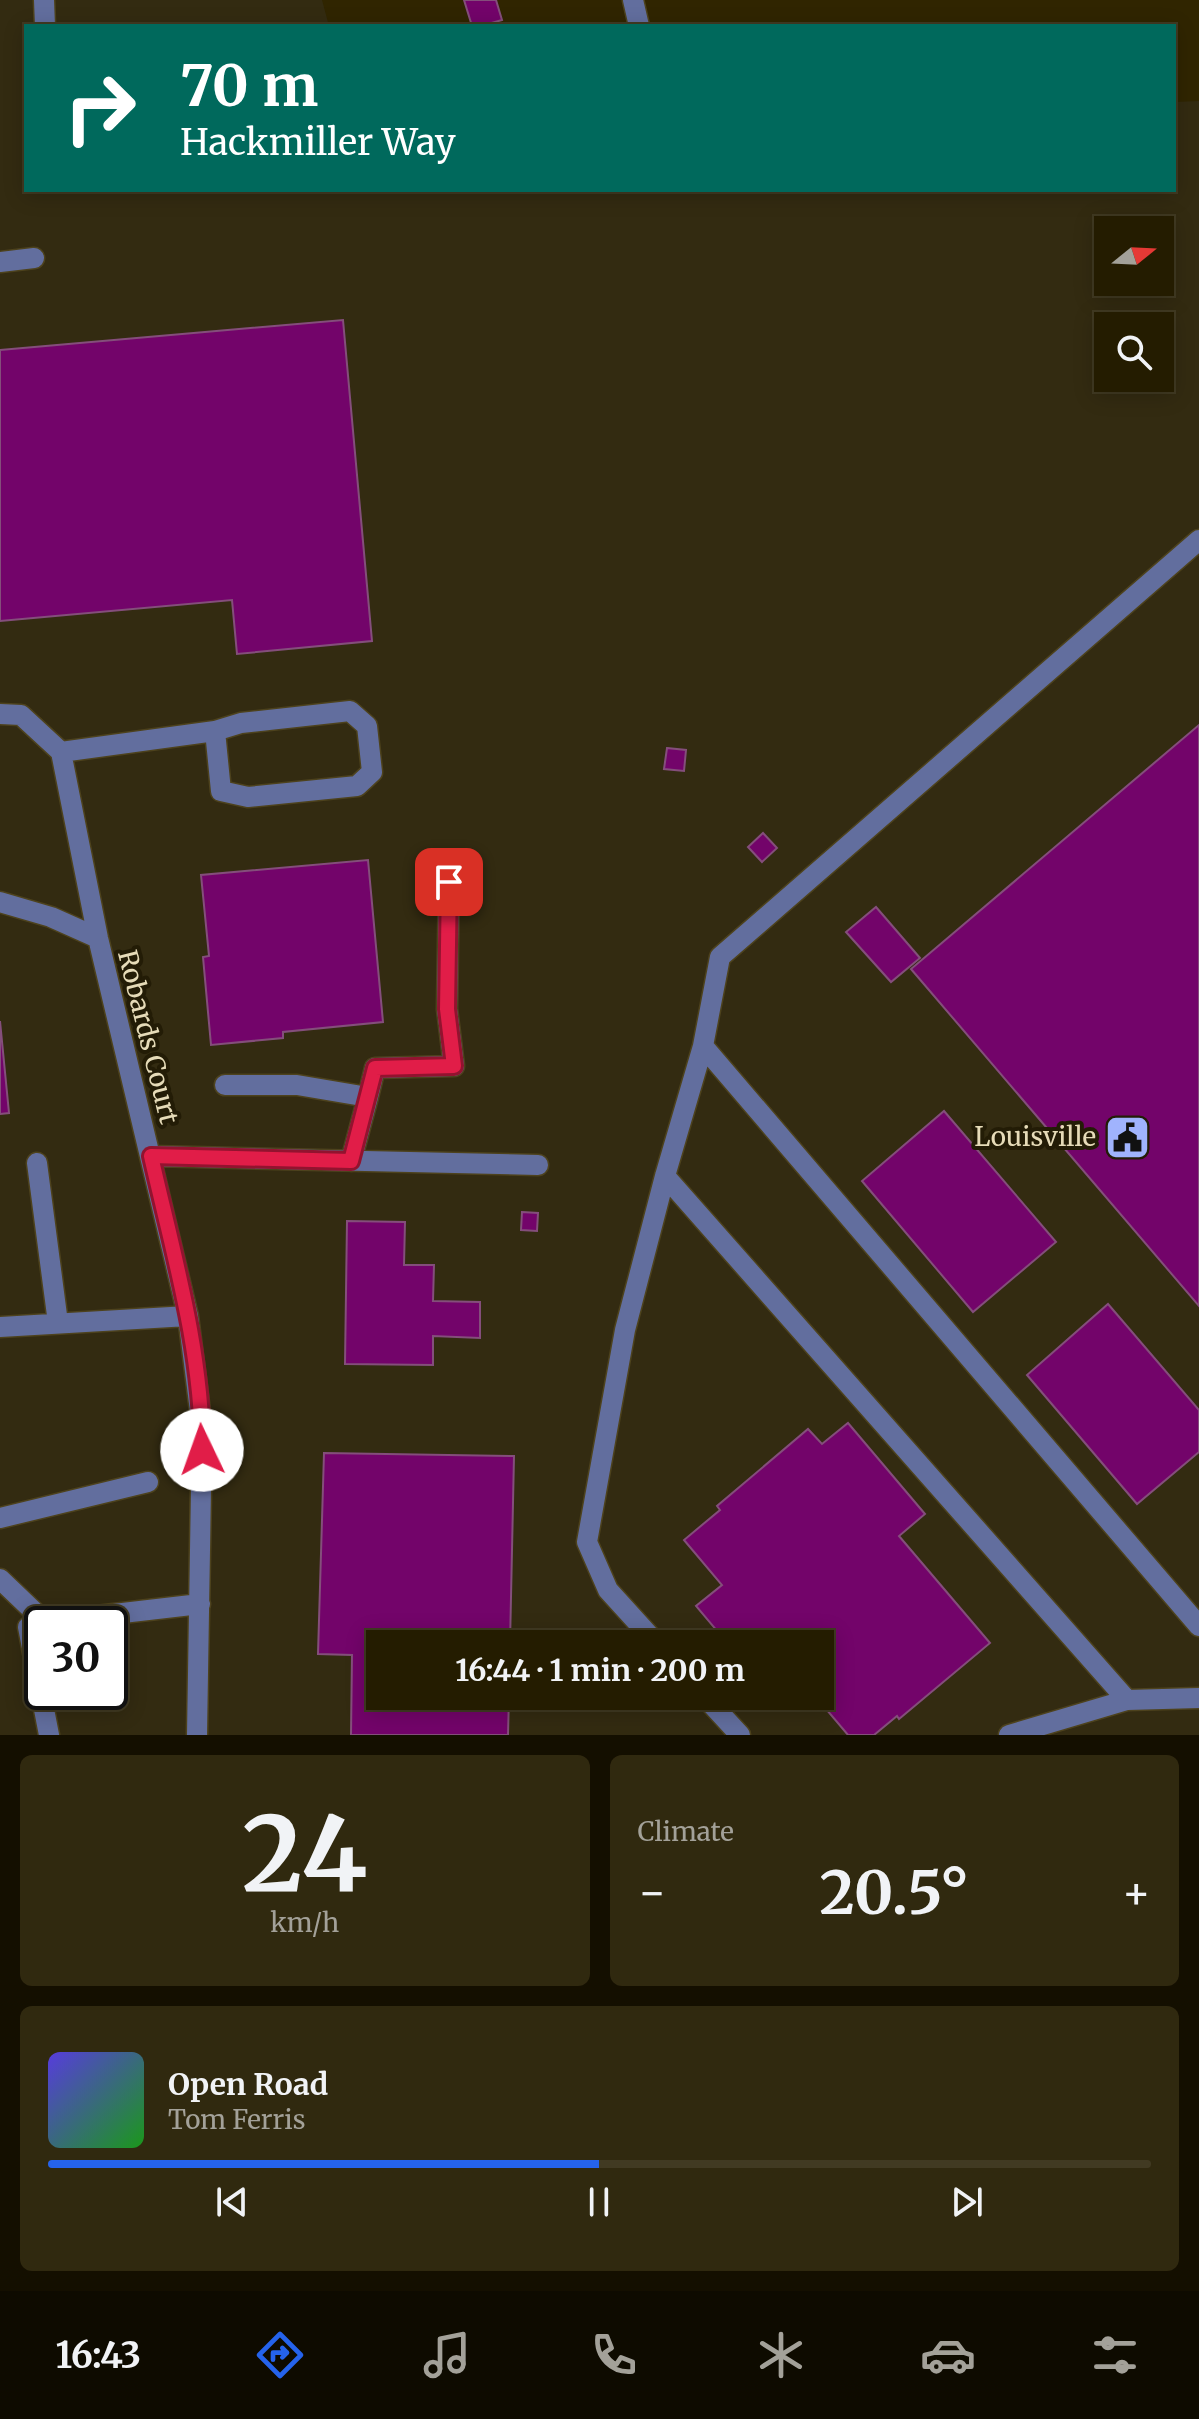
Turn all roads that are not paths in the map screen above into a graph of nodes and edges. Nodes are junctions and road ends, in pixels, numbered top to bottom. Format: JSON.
{"nodes":[{"id":1,"x":44,"y":0,"type":"edge"},
{"id":2,"x":633,"y":0,"type":"edge"},
{"id":3,"x":45,"y":24,"type":"edge"},
{"id":4,"x":639,"y":24,"type":"edge"},
{"id":5,"x":34,"y":258,"type":"dead end"},
{"id":6,"x":0,"y":262,"type":"edge"},
{"id":7,"x":1199,"y":540,"type":"edge"},
{"id":8,"x":0,"y":714,"type":"edge"},
{"id":9,"x":215,"y":731,"type":"junction"},
{"id":10,"x":61,"y":752,"type":"junction"},
{"id":11,"x":449,"y":882,"type":"dead end"},
{"id":12,"x":0,"y":902,"type":"edge"},
{"id":13,"x":98,"y":938,"type":"junction"},
{"id":14,"x":703,"y":1046,"type":"junction"},
{"id":15,"x":225,"y":1085,"type":"dead end"},
{"id":16,"x":368,"y":1097,"type":"junction"},
{"id":17,"x":151,"y":1156,"type":"junction"},
{"id":18,"x":351,"y":1161,"type":"junction"},
{"id":19,"x":37,"y":1163,"type":"dead end"},
{"id":20,"x":538,"y":1165,"type":"dead end"},
{"id":21,"x":665,"y":1176,"type":"junction"},
{"id":22,"x":188,"y":1316,"type":"junction"},
{"id":23,"x":58,"y":1323,"type":"junction"},
{"id":24,"x":0,"y":1327,"type":"edge"},
{"id":25,"x":148,"y":1482,"type":"dead end"},
{"id":26,"x":0,"y":1518,"type":"edge"},
{"id":27,"x":0,"y":1579,"type":"edge"},
{"id":28,"x":200,"y":1604,"type":"junction"},
{"id":29,"x":28,"y":1606,"type":"edge"},
{"id":30,"x":128,"y":1612,"type":"edge"},
{"id":31,"x":1199,"y":1626,"type":"edge"},
{"id":32,"x":644,"y":1630,"type":"edge"},
{"id":33,"x":1199,"y":1698,"type":"edge"},
{"id":34,"x":1127,"y":1700,"type":"junction"},
{"id":35,"x":44,"y":1710,"type":"edge"},
{"id":36,"x":717,"y":1710,"type":"edge"},
{"id":37,"x":49,"y":1735,"type":"edge"},
{"id":38,"x":197,"y":1735,"type":"edge"},
{"id":39,"x":740,"y":1735,"type":"edge"},
{"id":40,"x":1009,"y":1735,"type":"edge"}],
"edges":[{"from":1,"to":3,"type":"street"},
{"from":2,"to":4,"type":"street"},
{"from":5,"to":6,"type":"street"},
{"from":7,"to":14,"type":"street"},
{"from":8,"to":10,"type":"street"},
{"from":9,"to":9,"type":"street"},
{"from":9,"to":10,"type":"street"},
{"from":10,"to":13,"type":"street","name":"Robards Court"},
{"from":11,"to":16,"type":"street"},
{"from":12,"to":13,"type":"street"},
{"from":13,"to":17,"type":"street","name":"Robards Court"},
{"from":14,"to":21,"type":"street"},
{"from":14,"to":31,"type":"street"},
{"from":15,"to":16,"type":"street"},
{"from":16,"to":18,"type":"street"},
{"from":17,"to":18,"type":"street"},
{"from":17,"to":22,"type":"street","name":"Robards Court"},
{"from":18,"to":20,"type":"street"},
{"from":19,"to":23,"type":"street"},
{"from":21,"to":32,"type":"street"},
{"from":21,"to":34,"type":"street"},
{"from":22,"to":23,"type":"street"},
{"from":22,"to":28,"type":"street","name":"Robards Court"},
{"from":23,"to":24,"type":"street"},
{"from":25,"to":26,"type":"street"},
{"from":27,"to":29,"type":"street"},
{"from":28,"to":30,"type":"street"},
{"from":28,"to":38,"type":"street","name":"Robards Court"},
{"from":33,"to":34,"type":"street"},
{"from":34,"to":40,"type":"street"},
{"from":35,"to":37,"type":"street"},
{"from":36,"to":39,"type":"street"}]}
